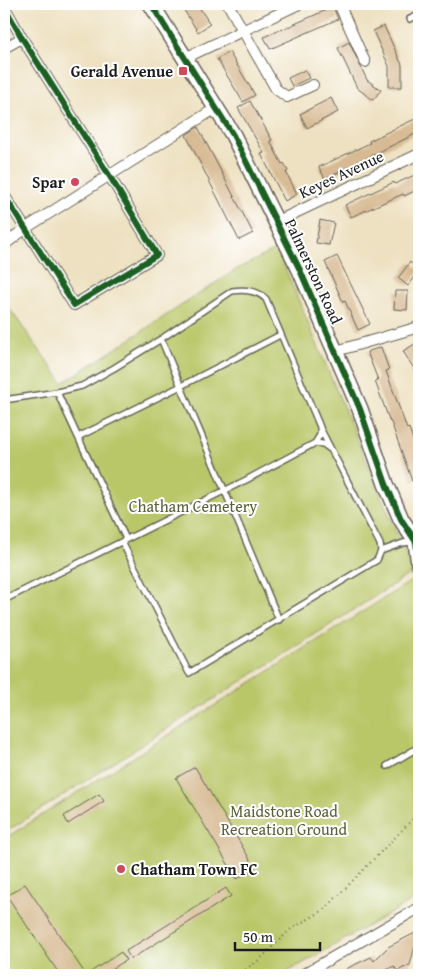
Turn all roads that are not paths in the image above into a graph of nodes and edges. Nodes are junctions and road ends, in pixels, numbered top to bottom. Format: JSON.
{"nodes":[{"id":1,"x":151,"y":4,"type":"edge"},
{"id":2,"x":228,"y":4,"type":"edge"},
{"id":3,"x":299,"y":4,"type":"edge"},
{"id":4,"x":339,"y":4,"type":"edge"},
{"id":5,"x":4,"y":6,"type":"edge"},
{"id":6,"x":419,"y":15,"type":"edge"},
{"id":7,"x":410,"y":19,"type":"dead end"},
{"id":8,"x":244,"y":30,"type":"junction"},
{"id":9,"x":22,"y":38,"type":"junction"},
{"id":10,"x":4,"y":48,"type":"edge"},
{"id":11,"x":185,"y":58,"type":"junction"},
{"id":12,"x":365,"y":62,"type":"dead end"},
{"id":13,"x":313,"y":85,"type":"dead end"},
{"id":14,"x":216,"y":108,"type":"junction"},
{"id":15,"x":419,"y":154,"type":"edge"},
{"id":16,"x":109,"y":175,"type":"junction"},
{"id":17,"x":4,"y":195,"type":"edge"},
{"id":18,"x":276,"y":222,"type":"junction"},
{"id":19,"x":26,"y":228,"type":"junction"},
{"id":20,"x":4,"y":245,"type":"edge"},
{"id":21,"x":419,"y":327,"type":"edge"},
{"id":22,"x":280,"y":335,"type":"junction"},
{"id":23,"x":161,"y":339,"type":"junction"},
{"id":24,"x":336,"y":351,"type":"junction"},
{"id":25,"x":181,"y":386,"type":"junction"},
{"id":26,"x":57,"y":392,"type":"junction"},
{"id":27,"x":4,"y":400,"type":"edge"},
{"id":28,"x":320,"y":427,"type":"junction"},
{"id":29,"x":78,"y":437,"type":"junction"},
{"id":30,"x":315,"y":443,"type":"junction"},
{"id":31,"x":332,"y":450,"type":"junction"},
{"id":32,"x":223,"y":491,"type":"junction"},
{"id":33,"x":124,"y":540,"type":"junction"},
{"id":34,"x":418,"y":542,"type":"edge"},
{"id":35,"x":381,"y":551,"type":"junction"},
{"id":36,"x":419,"y":564,"type":"edge"},
{"id":37,"x":4,"y":600,"type":"edge"},
{"id":38,"x":279,"y":620,"type":"junction"},
{"id":39,"x":419,"y":747,"type":"edge"},
{"id":40,"x":387,"y":766,"type":"dead end"},
{"id":41,"x":419,"y":908,"type":"edge"},
{"id":42,"x":302,"y":975,"type":"edge"}],
"edges":[{"from":1,"to":11,"type":"street","name":"Palmerston Road"},
{"from":2,"to":8,"type":"street"},
{"from":3,"to":8,"type":"street"},
{"from":4,"to":12,"type":"street"},
{"from":5,"to":9,"type":"street"},
{"from":6,"to":7,"type":"lane"},
{"from":8,"to":11,"type":"street"},
{"from":8,"to":13,"type":"street"},
{"from":9,"to":10,"type":"street"},
{"from":9,"to":16,"type":"street"},
{"from":11,"to":14,"type":"street","name":"Palmerston Road"},
{"from":14,"to":16,"type":"street"},
{"from":14,"to":18,"type":"street","name":"Palmerston Road"},
{"from":15,"to":18,"type":"street","name":"Keyes Avenue"},
{"from":16,"to":19,"type":"street"},
{"from":16,"to":19,"type":"street"},
{"from":17,"to":19,"type":"street"},
{"from":18,"to":24,"type":"street","name":"Palmerston Road"},
{"from":19,"to":20,"type":"street"},
{"from":21,"to":24,"type":"street"},
{"from":22,"to":23,"type":"lane"},
{"from":22,"to":25,"type":"lane"},
{"from":22,"to":28,"type":"lane"},
{"from":23,"to":25,"type":"lane"},
{"from":23,"to":26,"type":"lane"},
{"from":24,"to":34,"type":"street","name":"Palmerston Road"},
{"from":25,"to":29,"type":"lane"},
{"from":25,"to":32,"type":"lane"},
{"from":26,"to":27,"type":"lane"},
{"from":26,"to":29,"type":"lane"},
{"from":28,"to":30,"type":"lane"},
{"from":28,"to":31,"type":"lane"},
{"from":29,"to":33,"type":"lane"},
{"from":30,"to":31,"type":"lane"},
{"from":30,"to":32,"type":"lane"},
{"from":31,"to":35,"type":"lane"},
{"from":32,"to":33,"type":"lane"},
{"from":32,"to":38,"type":"lane"},
{"from":33,"to":37,"type":"lane"},
{"from":33,"to":38,"type":"lane"},
{"from":34,"to":35,"type":"lane"},
{"from":34,"to":36,"type":"street","name":"Palmerston Road"},
{"from":35,"to":38,"type":"lane"},
{"from":39,"to":40,"type":"lane"},
{"from":41,"to":42,"type":"street"}]}
